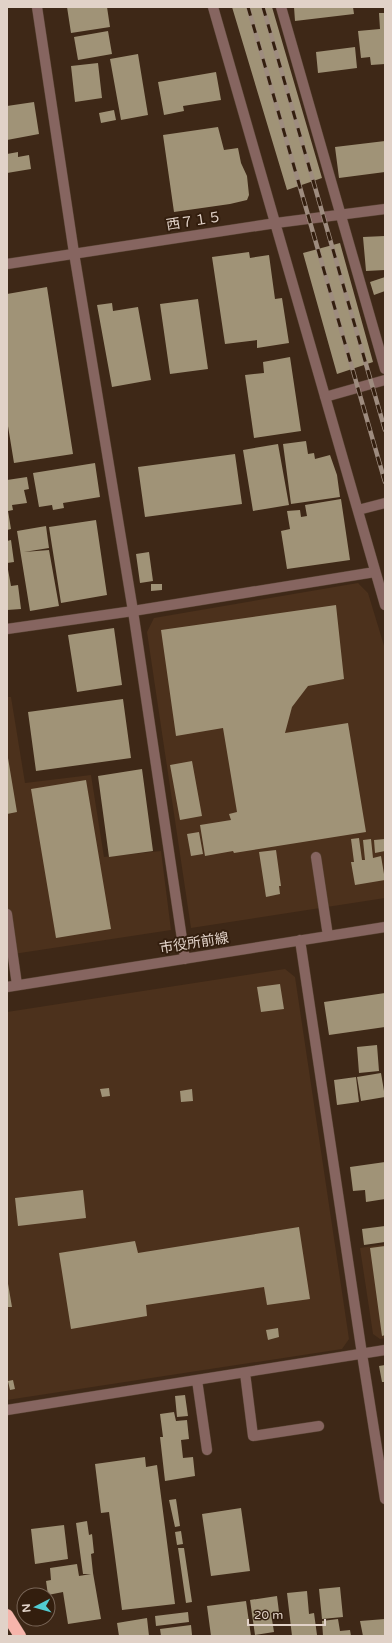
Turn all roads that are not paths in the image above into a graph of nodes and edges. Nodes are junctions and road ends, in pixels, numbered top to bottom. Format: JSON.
{"nodes":[{"id":1,"x":36,"y":7,"type":"edge"},
{"id":2,"x":213,"y":7,"type":"edge"},
{"id":3,"x":281,"y":7,"type":"edge"},
{"id":4,"x":385,"y":209,"type":"edge"},
{"id":5,"x":340,"y":214,"type":"junction"},
{"id":6,"x":276,"y":223,"type":"junction"},
{"id":7,"x":74,"y":253,"type":"junction"},
{"id":8,"x":7,"y":264,"type":"edge"},
{"id":9,"x":385,"y":369,"type":"edge"},
{"id":10,"x":385,"y":380,"type":"edge"},
{"id":11,"x":325,"y":397,"type":"junction"},
{"id":12,"x":385,"y":503,"type":"edge"},
{"id":13,"x":358,"y":510,"type":"junction"},
{"id":14,"x":375,"y":572,"type":"junction"},
{"id":15,"x":385,"y":606,"type":"edge"},
{"id":16,"x":132,"y":611,"type":"junction"},
{"id":17,"x":7,"y":629,"type":"edge"},
{"id":18,"x":316,"y":857,"type":"dead end"},
{"id":19,"x":7,"y":914,"type":"edge"},
{"id":20,"x":385,"y":927,"type":"edge"},
{"id":21,"x":328,"y":936,"type":"junction"},
{"id":22,"x":300,"y":940,"type":"junction"},
{"id":23,"x":185,"y":959,"type":"junction"},
{"id":24,"x":12,"y":986,"type":"edge"},
{"id":25,"x":385,"y":1350,"type":"edge"},
{"id":26,"x":362,"y":1354,"type":"junction"},
{"id":27,"x":245,"y":1372,"type":"junction"},
{"id":28,"x":197,"y":1380,"type":"junction"},
{"id":29,"x":7,"y":1410,"type":"edge"},
{"id":30,"x":319,"y":1426,"type":"dead end"},
{"id":31,"x":207,"y":1450,"type":"dead end"},
{"id":32,"x":385,"y":1499,"type":"edge"},
{"id":33,"x":7,"y":1615,"type":"edge"},
{"id":34,"x":20,"y":1636,"type":"edge"}],
"edges":[{"from":1,"to":7,"type":"street"},
{"from":2,"to":6,"type":"street"},
{"from":3,"to":5,"type":"street"},
{"from":4,"to":5,"type":"street","name":"西７１５"},
{"from":5,"to":6,"type":"street","name":"西７１５"},
{"from":5,"to":9,"type":"street"},
{"from":6,"to":7,"type":"street","name":"西７１５"},
{"from":6,"to":11,"type":"street"},
{"from":7,"to":8,"type":"street","name":"西７１５"},
{"from":7,"to":16,"type":"street"},
{"from":10,"to":11,"type":"street"},
{"from":11,"to":13,"type":"street"},
{"from":12,"to":13,"type":"street"},
{"from":13,"to":14,"type":"street"},
{"from":14,"to":15,"type":"street"},
{"from":14,"to":16,"type":"street"},
{"from":16,"to":17,"type":"street"},
{"from":16,"to":23,"type":"street"},
{"from":18,"to":21,"type":"street"},
{"from":19,"to":24,"type":"street"},
{"from":20,"to":21,"type":"street","name":"市役所前線"},
{"from":21,"to":22,"type":"street","name":"市役所前線"},
{"from":22,"to":23,"type":"street","name":"市役所前線"},
{"from":22,"to":26,"type":"street"},
{"from":23,"to":24,"type":"street","name":"市役所前線"},
{"from":25,"to":26,"type":"street"},
{"from":26,"to":27,"type":"street"},
{"from":26,"to":32,"type":"street"},
{"from":27,"to":28,"type":"street"},
{"from":27,"to":30,"type":"street"},
{"from":28,"to":29,"type":"street"},
{"from":28,"to":31,"type":"street"},
{"from":33,"to":34,"type":"highway"}]}
